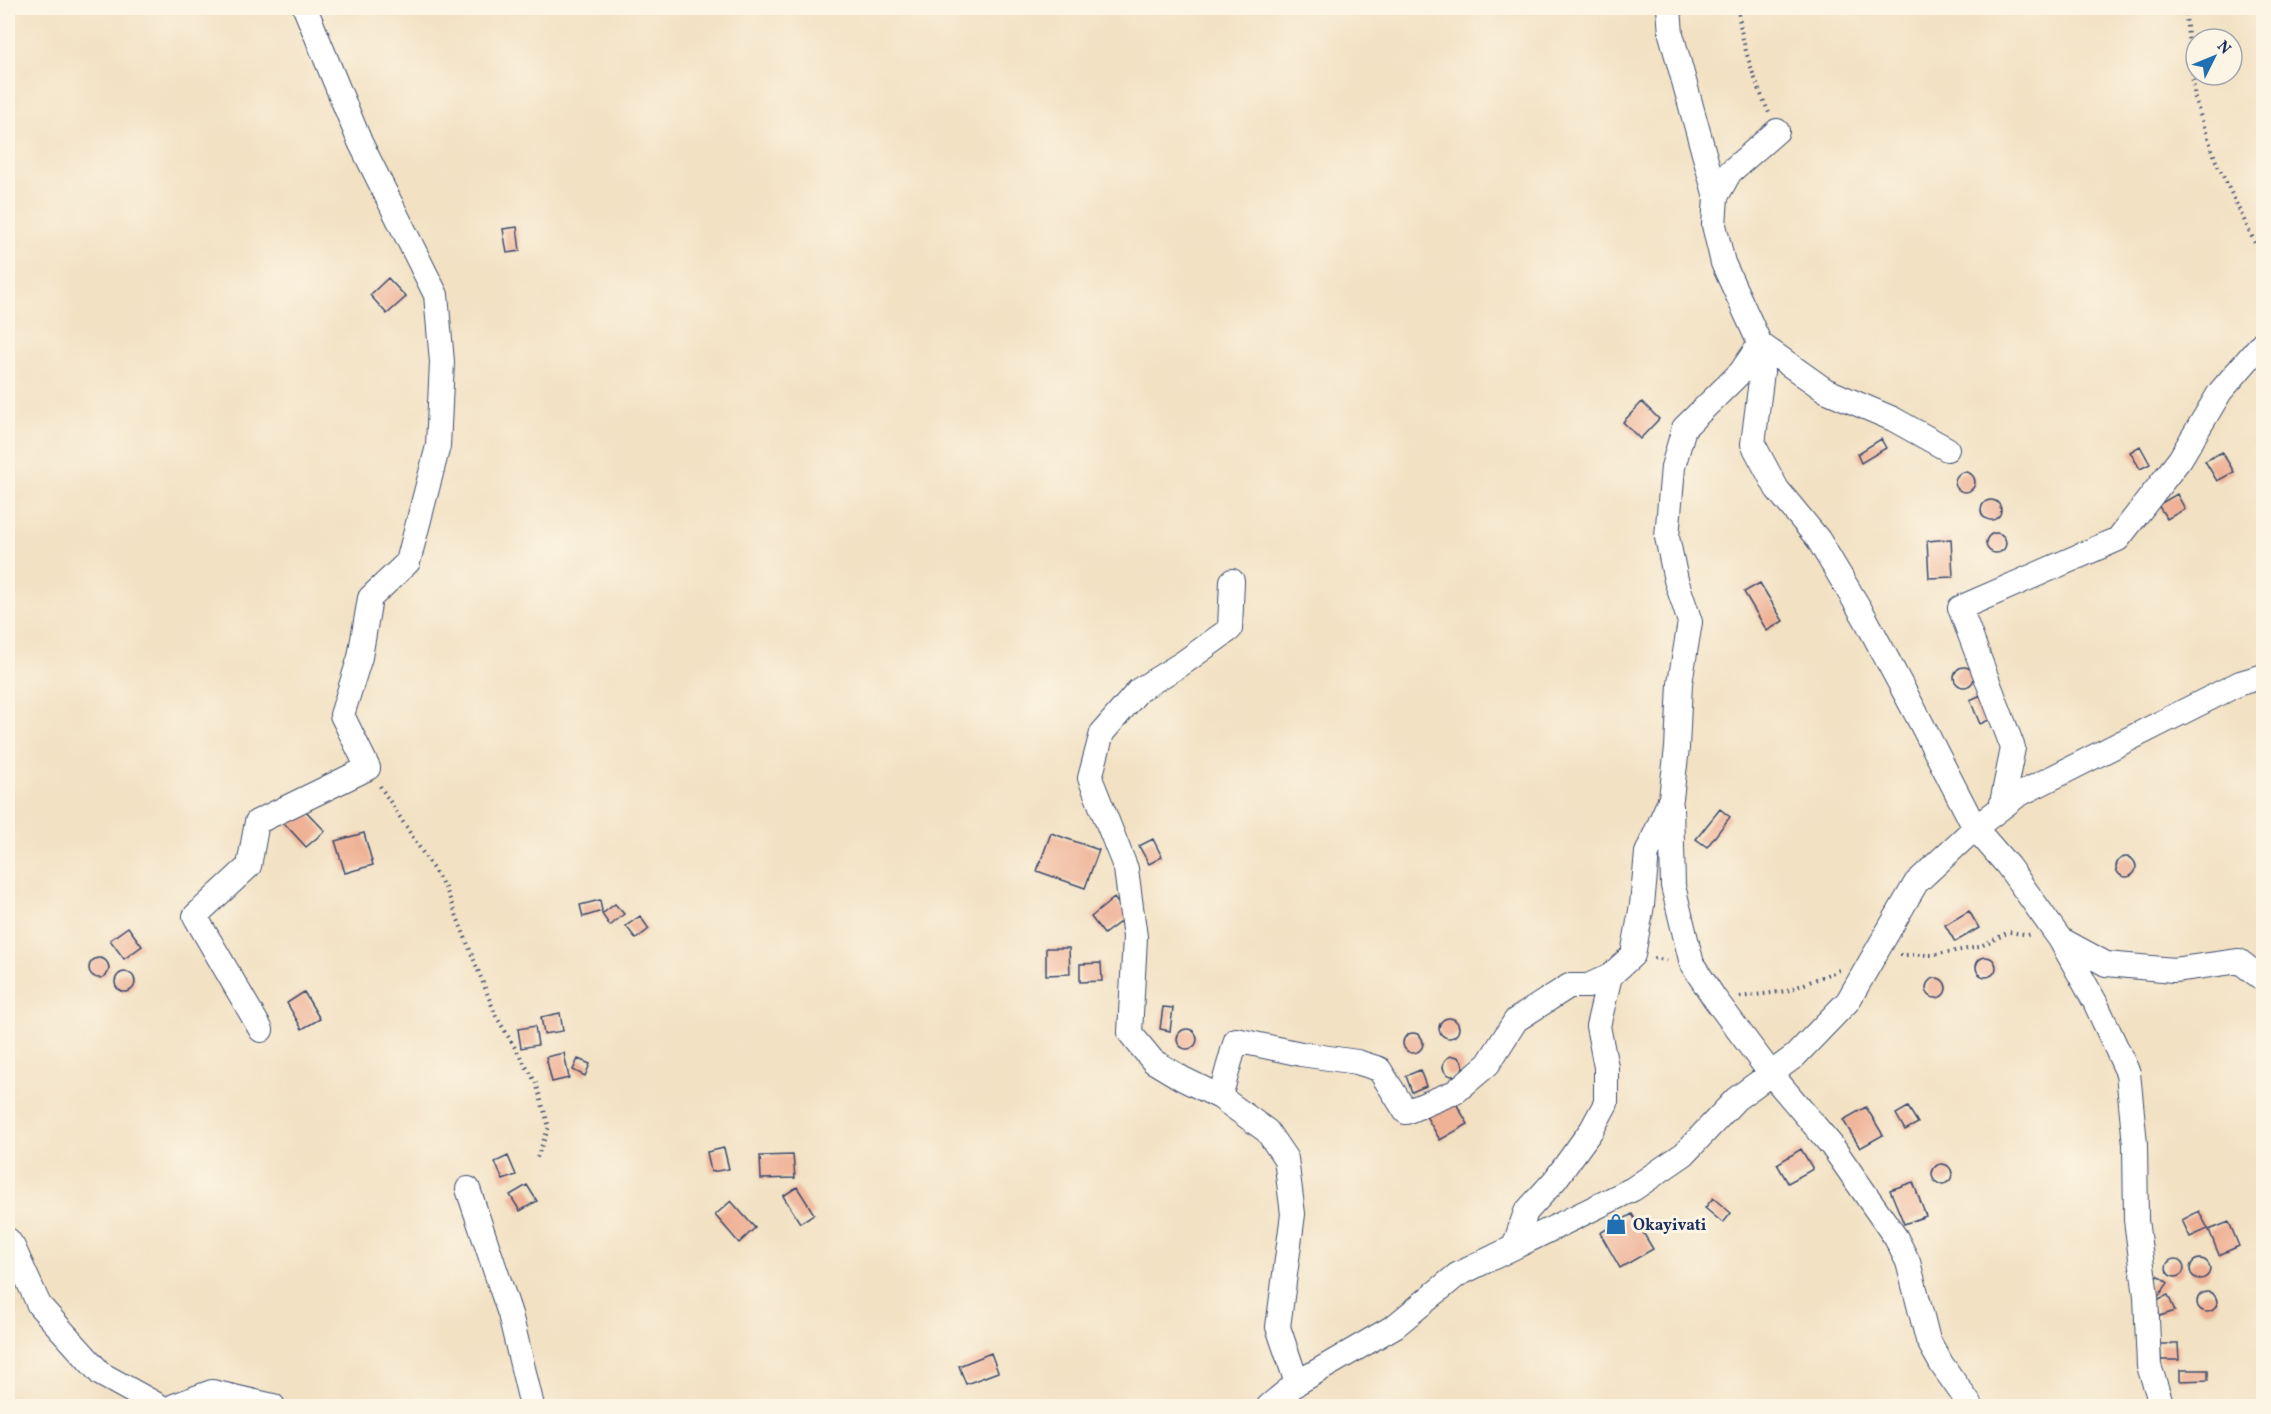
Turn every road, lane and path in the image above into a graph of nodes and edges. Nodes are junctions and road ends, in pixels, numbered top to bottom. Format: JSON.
{"nodes":[{"id":1,"x":305,"y":8,"type":"edge"},
{"id":2,"x":1669,"y":8,"type":"edge"},
{"id":3,"x":1738,"y":8,"type":"edge"},
{"id":4,"x":2185,"y":8,"type":"edge"},
{"id":5,"x":1777,"y":131,"type":"joint"},
{"id":6,"x":1716,"y":197,"type":"junction"},
{"id":7,"x":2264,"y":262,"type":"edge"},
{"id":8,"x":2264,"y":341,"type":"edge"},
{"id":9,"x":1760,"y":344,"type":"junction"},
{"id":10,"x":1947,"y":449,"type":"dead end"},
{"id":11,"x":1232,"y":581,"type":"dead end"},
{"id":12,"x":2264,"y":676,"type":"edge"},
{"id":13,"x":368,"y":768,"type":"junction"},
{"id":14,"x":1671,"y":798,"type":"junction"},
{"id":15,"x":2001,"y":808,"type":"junction"},
{"id":16,"x":1975,"y":828,"type":"junction"},
{"id":17,"x":2060,"y":939,"type":"junction"},
{"id":18,"x":1632,"y":955,"type":"junction"},
{"id":19,"x":1692,"y":964,"type":"junction"},
{"id":20,"x":1610,"y":976,"type":"junction"},
{"id":21,"x":2264,"y":980,"type":"edge"},
{"id":22,"x":261,"y":1030,"type":"dead end"},
{"id":23,"x":1771,"y":1074,"type":"junction"},
{"id":24,"x":1220,"y":1097,"type":"junction"},
{"id":25,"x":536,"y":1160,"type":"dead end"},
{"id":26,"x":468,"y":1189,"type":"dead end"},
{"id":27,"x":8,"y":1240,"type":"edge"},
{"id":28,"x":1514,"y":1248,"type":"junction"},
{"id":29,"x":1297,"y":1383,"type":"junction"},
{"id":30,"x":159,"y":1407,"type":"edge"},
{"id":31,"x":174,"y":1407,"type":"edge"},
{"id":32,"x":273,"y":1407,"type":"edge"},
{"id":33,"x":532,"y":1407,"type":"edge"},
{"id":34,"x":1269,"y":1407,"type":"edge"},
{"id":35,"x":1971,"y":1407,"type":"edge"},
{"id":36,"x":2162,"y":1407,"type":"edge"}],
"edges":[{"from":1,"to":13,"type":"street"},
{"from":2,"to":6,"type":"street"},
{"from":3,"to":5,"type":"path"},
{"from":4,"to":7,"type":"path"},
{"from":5,"to":6,"type":"street"},
{"from":6,"to":9,"type":"street"},
{"from":8,"to":15,"type":"street"},
{"from":9,"to":10,"type":"street"},
{"from":9,"to":14,"type":"street"},
{"from":9,"to":16,"type":"street"},
{"from":11,"to":24,"type":"street"},
{"from":12,"to":15,"type":"street"},
{"from":13,"to":22,"type":"street"},
{"from":13,"to":25,"type":"path"},
{"from":14,"to":18,"type":"street"},
{"from":14,"to":19,"type":"street"},
{"from":15,"to":16,"type":"street"},
{"from":16,"to":17,"type":"street"},
{"from":16,"to":23,"type":"street"},
{"from":17,"to":21,"type":"street"},
{"from":17,"to":36,"type":"street"},
{"from":18,"to":19,"type":"path"},
{"from":18,"to":20,"type":"street"},
{"from":19,"to":23,"type":"street"},
{"from":20,"to":24,"type":"street"},
{"from":20,"to":28,"type":"street"},
{"from":23,"to":28,"type":"street"},
{"from":23,"to":35,"type":"street"},
{"from":24,"to":29,"type":"street"},
{"from":26,"to":33,"type":"street"},
{"from":27,"to":30,"type":"street"},
{"from":28,"to":29,"type":"street"},
{"from":29,"to":34,"type":"street"},
{"from":31,"to":32,"type":"street"}]}
